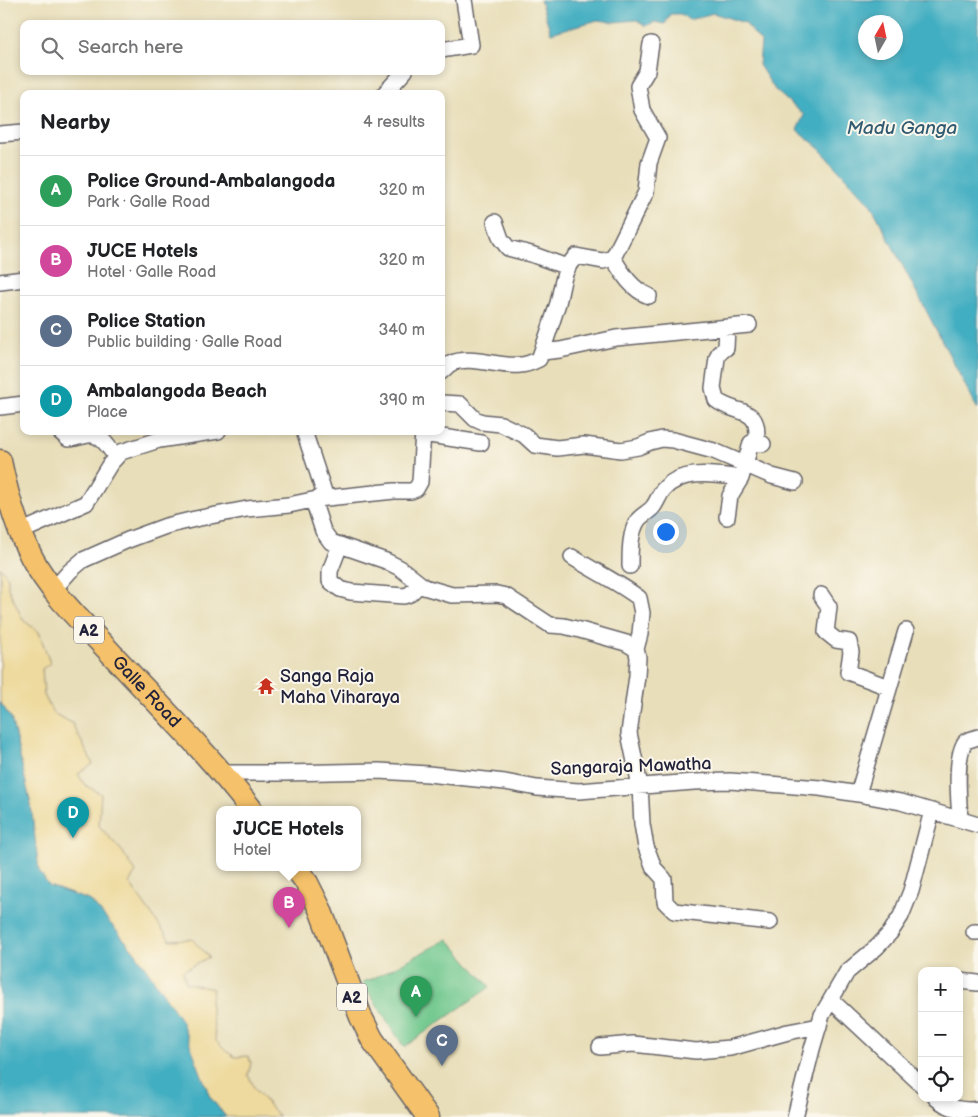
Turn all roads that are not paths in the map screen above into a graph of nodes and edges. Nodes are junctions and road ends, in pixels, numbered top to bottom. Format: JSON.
{"nodes":[{"id":1,"x":464,"y":0,"type":"edge"},
{"id":2,"x":651,"y":44,"type":"dead end"},
{"id":3,"x":445,"y":49,"type":"edge"},
{"id":4,"x":401,"y":75,"type":"edge"},
{"id":5,"x":388,"y":90,"type":"edge"},
{"id":6,"x":20,"y":132,"type":"edge"},
{"id":7,"x":0,"y":134,"type":"edge"},
{"id":8,"x":495,"y":222,"type":"dead end"},
{"id":9,"x":613,"y":258,"type":"junction"},
{"id":10,"x":567,"y":267,"type":"junction"},
{"id":11,"x":20,"y":280,"type":"edge"},
{"id":12,"x":0,"y":282,"type":"edge"},
{"id":13,"x":649,"y":296,"type":"dead end"},
{"id":14,"x":749,"y":325,"type":"dead end"},
{"id":15,"x":728,"y":328,"type":"junction"},
{"id":16,"x":542,"y":352,"type":"junction"},
{"id":17,"x":445,"y":368,"type":"edge"},
{"id":18,"x":445,"y":403,"type":"edge"},
{"id":19,"x":20,"y":404,"type":"edge"},
{"id":20,"x":0,"y":407,"type":"edge"},
{"id":21,"x":64,"y":435,"type":"edge"},
{"id":22,"x":88,"y":435,"type":"edge"},
{"id":23,"x":94,"y":435,"type":"edge"},
{"id":24,"x":305,"y":435,"type":"edge"},
{"id":25,"x":423,"y":435,"type":"edge"},
{"id":26,"x":435,"y":435,"type":"edge"},
{"id":27,"x":162,"y":436,"type":"edge"},
{"id":28,"x":481,"y":443,"type":"dead end"},
{"id":29,"x":116,"y":457,"type":"junction"},
{"id":30,"x":0,"y":461,"type":"edge"},
{"id":31,"x":743,"y":472,"type":"junction"},
{"id":32,"x":795,"y":482,"type":"dead end"},
{"id":33,"x":319,"y":499,"type":"junction"},
{"id":34,"x":727,"y":517,"type":"dead end"},
{"id":35,"x":20,"y":532,"type":"junction"},
{"id":36,"x":340,"y":545,"type":"junction"},
{"id":37,"x":572,"y":556,"type":"dead end"},
{"id":38,"x":630,"y":566,"type":"dead end"},
{"id":39,"x":420,"y":584,"type":"junction"},
{"id":40,"x":54,"y":589,"type":"junction"},
{"id":41,"x":822,"y":595,"type":"dead end"},
{"id":42,"x":906,"y":631,"type":"dead end"},
{"id":43,"x":636,"y":649,"type":"junction"},
{"id":44,"x":888,"y":687,"type":"junction"},
{"id":45,"x":978,"y":738,"type":"edge"},
{"id":46,"x":222,"y":773,"type":"junction"},
{"id":47,"x":640,"y":786,"type":"junction"},
{"id":48,"x":858,"y":794,"type":"junction"},
{"id":49,"x":249,"y":806,"type":"edge"},
{"id":50,"x":932,"y":811,"type":"junction"},
{"id":51,"x":960,"y":819,"type":"junction"},
{"id":52,"x":978,"y":825,"type":"edge"},
{"id":53,"x":298,"y":871,"type":"edge"},
{"id":54,"x":770,"y":922,"type":"dead end"},
{"id":55,"x":963,"y":982,"type":"edge"},
{"id":56,"x":978,"y":984,"type":"edge"},
{"id":57,"x":831,"y":1000,"type":"junction"},
{"id":58,"x":819,"y":1026,"type":"junction"},
{"id":59,"x":600,"y":1047,"type":"dead end"},
{"id":60,"x":918,"y":1081,"type":"edge"},
{"id":61,"x":941,"y":1102,"type":"edge"},
{"id":62,"x":978,"y":1110,"type":"edge"},
{"id":63,"x":428,"y":1117,"type":"edge"},
{"id":64,"x":795,"y":1117,"type":"edge"}],
"edges":[{"from":1,"to":3,"type":"street"},
{"from":2,"to":9,"type":"street"},
{"from":4,"to":5,"type":"street"},
{"from":6,"to":7,"type":"street"},
{"from":8,"to":10,"type":"street"},
{"from":9,"to":10,"type":"street"},
{"from":9,"to":13,"type":"street"},
{"from":10,"to":16,"type":"street"},
{"from":11,"to":12,"type":"street"},
{"from":14,"to":15,"type":"street"},
{"from":15,"to":16,"type":"street"},
{"from":15,"to":31,"type":"street"},
{"from":16,"to":17,"type":"street"},
{"from":18,"to":31,"type":"street"},
{"from":19,"to":20,"type":"street"},
{"from":21,"to":22,"type":"street"},
{"from":23,"to":29,"type":"street"},
{"from":24,"to":33,"type":"street"},
{"from":25,"to":33,"type":"street"},
{"from":26,"to":28,"type":"street"},
{"from":27,"to":29,"type":"street"},
{"from":29,"to":35,"type":"street"},
{"from":30,"to":35,"type":"highway","name":"Galle Road","number":"A2"},
{"from":31,"to":32,"type":"street"},
{"from":31,"to":34,"type":"street"},
{"from":31,"to":38,"type":"street"},
{"from":33,"to":36,"type":"street"},
{"from":33,"to":40,"type":"street"},
{"from":35,"to":40,"type":"highway","name":"Galle Road","number":"A2"},
{"from":36,"to":39,"type":"street"},
{"from":36,"to":39,"type":"street"},
{"from":37,"to":43,"type":"street"},
{"from":39,"to":43,"type":"street"},
{"from":40,"to":46,"type":"highway","name":"Galle Road","number":"A2"},
{"from":41,"to":44,"type":"street"},
{"from":42,"to":44,"type":"street"},
{"from":43,"to":47,"type":"street"},
{"from":44,"to":48,"type":"street"},
{"from":45,"to":51,"type":"street"},
{"from":46,"to":47,"type":"street","name":"Sangaraja Mawatha"},
{"from":46,"to":49,"type":"highway","name":"Galle Road","number":"A2"},
{"from":47,"to":48,"type":"street","name":"Sangaraja Mawatha"},
{"from":47,"to":54,"type":"street"},
{"from":48,"to":50,"type":"street","name":"Sangaraja Mawatha"},
{"from":50,"to":51,"type":"street","name":"Sangaraja Mawatha"},
{"from":50,"to":57,"type":"street"},
{"from":51,"to":52,"type":"street","name":"Sangaraja Mawatha"},
{"from":53,"to":63,"type":"highway","number":"A2"},
{"from":55,"to":56,"type":"street"},
{"from":57,"to":58,"type":"street"},
{"from":57,"to":60,"type":"street"},
{"from":58,"to":59,"type":"street"},
{"from":58,"to":64,"type":"street"},
{"from":61,"to":62,"type":"street"}]}
